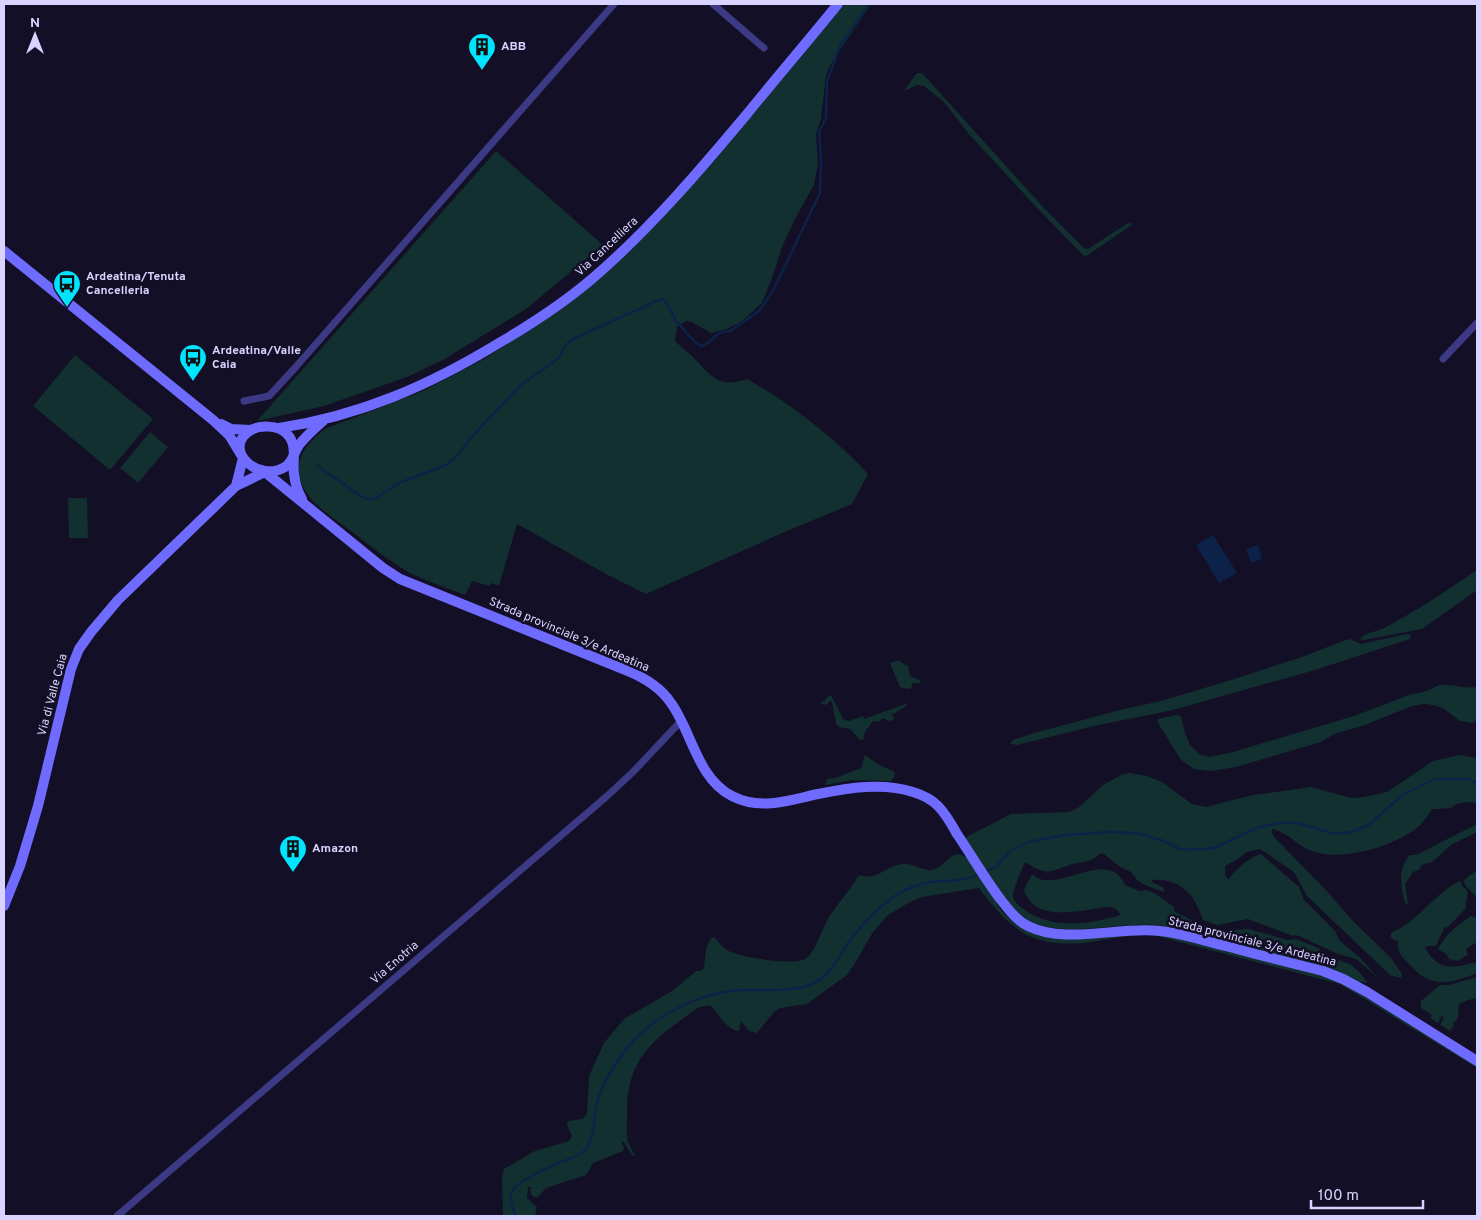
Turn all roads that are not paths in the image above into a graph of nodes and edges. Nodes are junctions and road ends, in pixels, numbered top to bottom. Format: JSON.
{"nodes":[{"id":1,"x":614,"y":4,"type":"edge"},
{"id":2,"x":713,"y":4,"type":"edge"},
{"id":3,"x":838,"y":4,"type":"edge"},
{"id":4,"x":764,"y":48,"type":"dead end"},
{"id":5,"x":4,"y":251,"type":"edge"},
{"id":6,"x":1477,"y":323,"type":"edge"},
{"id":7,"x":1443,"y":359,"type":"dead end"},
{"id":8,"x":244,"y":401,"type":"dead end"},
{"id":9,"x":213,"y":420,"type":"junction"},
{"id":10,"x":324,"y":420,"type":"junction"},
{"id":11,"x":280,"y":428,"type":"junction"},
{"id":12,"x":251,"y":430,"type":"junction"},
{"id":13,"x":294,"y":455,"type":"junction"},
{"id":14,"x":243,"y":458,"type":"junction"},
{"id":15,"x":265,"y":472,"type":"junction"},
{"id":16,"x":236,"y":486,"type":"junction"},
{"id":17,"x":305,"y":504,"type":"junction"},
{"id":18,"x":681,"y":721,"type":"junction"},
{"id":19,"x":4,"y":906,"type":"edge"},
{"id":20,"x":1477,"y":1061,"type":"edge"},
{"id":21,"x":117,"y":1216,"type":"edge"}],
"edges":[{"from":1,"to":8,"type":"street"},
{"from":2,"to":4,"type":"street"},
{"from":3,"to":10,"type":"main road","name":"Via Cancelliera"},
{"from":5,"to":9,"type":"main road"},
{"from":6,"to":7,"type":"street"},
{"from":9,"to":12,"type":"main road"},
{"from":9,"to":14,"type":"main road"},
{"from":10,"to":11,"type":"main road","name":"Via Cancelliera"},
{"from":10,"to":13,"type":"main road","name":"Via Cancelliera"},
{"from":11,"to":12,"type":"main road"},
{"from":11,"to":13,"type":"main road"},
{"from":12,"to":14,"type":"main road"},
{"from":13,"to":15,"type":"main road"},
{"from":13,"to":17,"type":"main road"},
{"from":14,"to":15,"type":"main road"},
{"from":14,"to":16,"type":"main road"},
{"from":15,"to":16,"type":"main road","name":"Via di Valle Caia"},
{"from":15,"to":17,"type":"main road","name":"Strada provinciale 3/e Ardeatina"},
{"from":16,"to":19,"type":"main road","name":"Via di Valle Caia"},
{"from":17,"to":18,"type":"main road","name":"Strada provinciale 3/e Ardeatina"},
{"from":18,"to":20,"type":"main road","name":"Strada provinciale 3/e Ardeatina"},
{"from":18,"to":21,"type":"street","name":"Via Enotria"}]}
